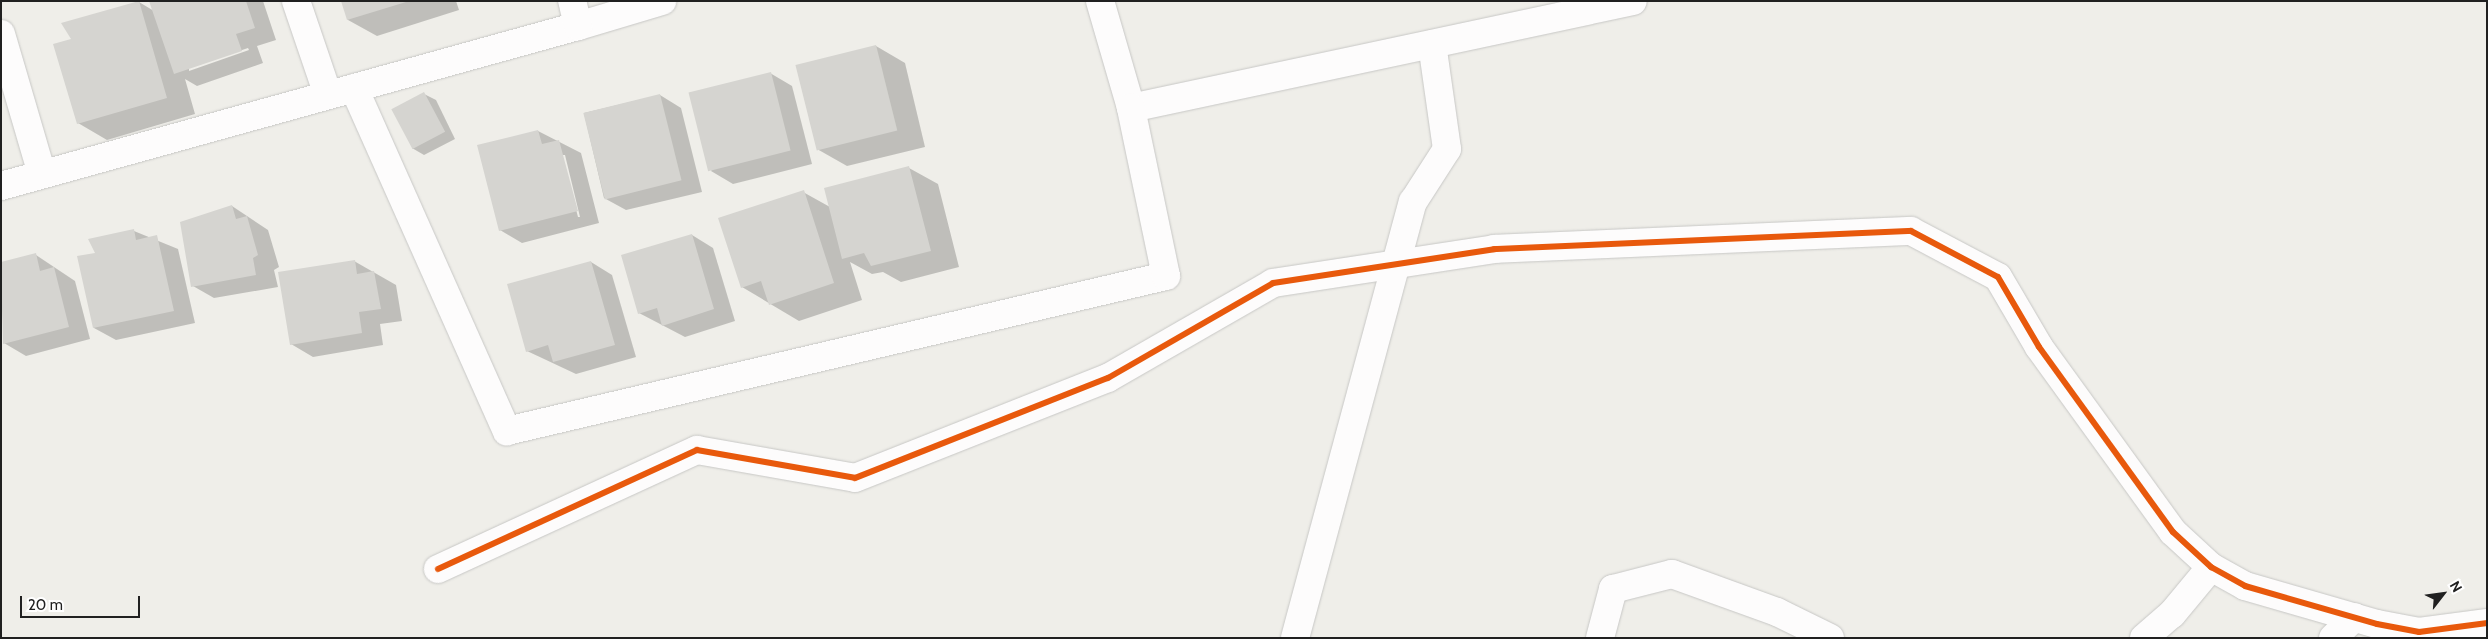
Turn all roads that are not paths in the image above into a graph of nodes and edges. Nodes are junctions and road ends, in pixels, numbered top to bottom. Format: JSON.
{"nodes":[{"id":1,"x":296,"y":1,"type":"edge"},
{"id":2,"x":662,"y":1,"type":"edge"},
{"id":3,"x":1100,"y":1,"type":"edge"},
{"id":4,"x":1633,"y":1,"type":"edge"},
{"id":5,"x":575,"y":14,"type":"edge"},
{"id":6,"x":1,"y":34,"type":"edge"},
{"id":7,"x":1432,"y":44,"type":"junction"},
{"id":8,"x":354,"y":88,"type":"junction"},
{"id":9,"x":328,"y":95,"type":"junction"},
{"id":10,"x":1131,"y":108,"type":"junction"},
{"id":11,"x":42,"y":174,"type":"junction"},
{"id":12,"x":1,"y":186,"type":"edge"},
{"id":13,"x":1396,"y":264,"type":"junction"},
{"id":14,"x":2211,"y":567,"type":"junction"},
{"id":15,"x":438,"y":569,"type":"dead end"},
{"id":16,"x":2355,"y":617,"type":"junction"},
{"id":17,"x":2487,"y":623,"type":"edge"},
{"id":18,"x":1295,"y":638,"type":"edge"},
{"id":19,"x":1600,"y":638,"type":"edge"},
{"id":20,"x":1830,"y":638,"type":"edge"},
{"id":21,"x":2144,"y":638,"type":"edge"},
{"id":22,"x":2333,"y":638,"type":"edge"}],
"edges":[{"from":1,"to":9,"type":"street"},
{"from":2,"to":5,"type":"street"},
{"from":3,"to":10,"type":"street"},
{"from":4,"to":7,"type":"street"},
{"from":5,"to":8,"type":"street"},
{"from":6,"to":11,"type":"street"},
{"from":7,"to":10,"type":"street"},
{"from":7,"to":13,"type":"street"},
{"from":8,"to":9,"type":"street"},
{"from":8,"to":10,"type":"street"},
{"from":9,"to":11,"type":"street"},
{"from":11,"to":12,"type":"street"},
{"from":13,"to":14,"type":"street"},
{"from":13,"to":15,"type":"street"},
{"from":13,"to":18,"type":"street"},
{"from":14,"to":16,"type":"street"},
{"from":14,"to":21,"type":"street"},
{"from":16,"to":17,"type":"street"},
{"from":16,"to":22,"type":"street"},
{"from":19,"to":20,"type":"street"}]}
